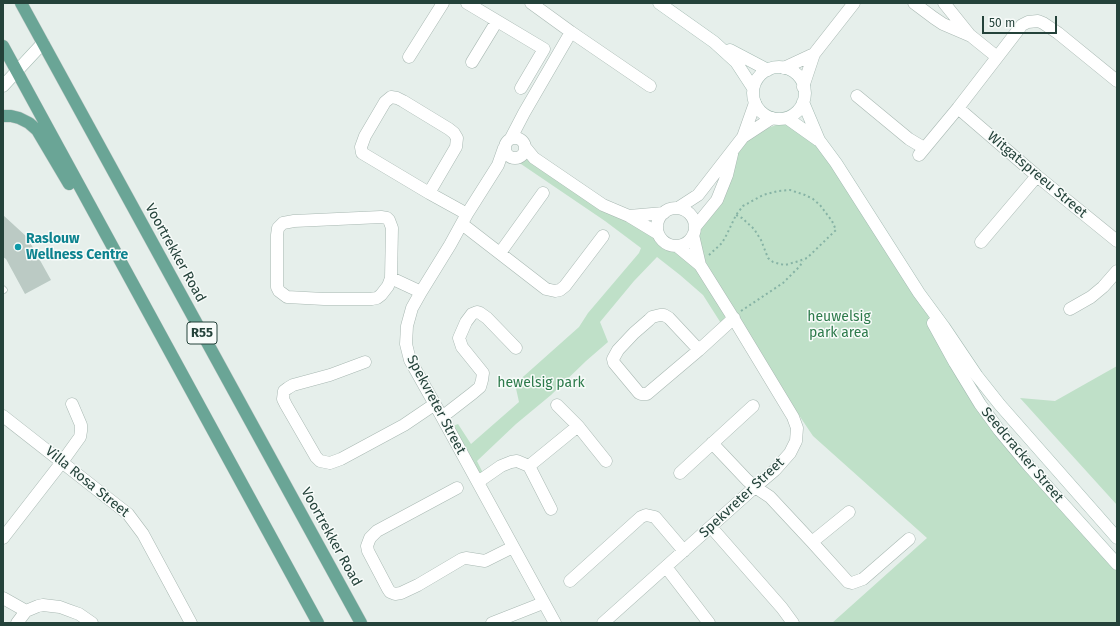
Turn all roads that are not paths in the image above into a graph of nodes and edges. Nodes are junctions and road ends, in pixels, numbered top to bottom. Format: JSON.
{"nodes":[{"id":1,"x":22,"y":3,"type":"edge"},
{"id":2,"x":443,"y":3,"type":"edge"},
{"id":3,"x":467,"y":3,"type":"edge"},
{"id":4,"x":531,"y":3,"type":"edge"},
{"id":5,"x":660,"y":3,"type":"edge"},
{"id":6,"x":854,"y":3,"type":"edge"},
{"id":7,"x":944,"y":3,"type":"edge"},
{"id":8,"x":916,"y":4,"type":"edge"},
{"id":9,"x":486,"y":7,"type":"edge"},
{"id":10,"x":497,"y":21,"type":"junction"},
{"id":11,"x":571,"y":32,"type":"junction"},
{"id":12,"x":971,"y":36,"type":"junction"},
{"id":13,"x":714,"y":42,"type":"junction"},
{"id":14,"x":44,"y":43,"type":"junction"},
{"id":15,"x":3,"y":46,"type":"edge"},
{"id":16,"x":814,"y":54,"type":"junction"},
{"id":17,"x":409,"y":57,"type":"dead end"},
{"id":18,"x":997,"y":57,"type":"junction"},
{"id":19,"x":472,"y":62,"type":"dead end"},
{"id":20,"x":784,"y":68,"type":"junction"},
{"id":21,"x":768,"y":70,"type":"junction"},
{"id":22,"x":17,"y":71,"type":"junction"},
{"id":23,"x":1117,"y":81,"type":"edge"},
{"id":24,"x":3,"y":86,"type":"edge"},
{"id":25,"x":650,"y":86,"type":"dead end"},
{"id":26,"x":803,"y":86,"type":"junction"},
{"id":27,"x":521,"y":88,"type":"dead end"},
{"id":28,"x":753,"y":88,"type":"junction"},
{"id":29,"x":857,"y":96,"type":"dead end"},
{"id":30,"x":803,"y":102,"type":"junction"},
{"id":31,"x":755,"y":103,"type":"junction"},
{"id":32,"x":958,"y":108,"type":"junction"},
{"id":33,"x":3,"y":116,"type":"edge"},
{"id":34,"x":772,"y":118,"type":"junction"},
{"id":35,"x":787,"y":118,"type":"junction"},
{"id":36,"x":743,"y":137,"type":"junction"},
{"id":37,"x":819,"y":140,"type":"junction"},
{"id":38,"x":515,"y":148,"type":"junction"},
{"id":39,"x":732,"y":151,"type":"junction"},
{"id":40,"x":1037,"y":176,"type":"junction"},
{"id":41,"x":429,"y":193,"type":"junction"},
{"id":42,"x":543,"y":193,"type":"dead end"},
{"id":43,"x":698,"y":194,"type":"junction"},
{"id":44,"x":678,"y":208,"type":"junction"},
{"id":45,"x":664,"y":213,"type":"junction"},
{"id":46,"x":629,"y":216,"type":"junction"},
{"id":47,"x":464,"y":219,"type":"junction"},
{"id":48,"x":694,"y":229,"type":"junction"},
{"id":49,"x":657,"y":233,"type":"junction"},
{"id":50,"x":603,"y":236,"type":"dead end"},
{"id":51,"x":1117,"y":240,"type":"edge"},
{"id":52,"x":981,"y":242,"type":"dead end"},
{"id":53,"x":678,"y":246,"type":"junction"},
{"id":54,"x":113,"y":248,"type":"junction"},
{"id":55,"x":500,"y":253,"type":"junction"},
{"id":56,"x":700,"y":265,"type":"junction"},
{"id":57,"x":1117,"y":271,"type":"edge"},
{"id":58,"x":391,"y":278,"type":"junction"},
{"id":59,"x":421,"y":292,"type":"junction"},
{"id":60,"x":919,"y":293,"type":"junction"},
{"id":61,"x":1070,"y":309,"type":"dead end"},
{"id":62,"x":733,"y":317,"type":"junction"},
{"id":63,"x":516,"y":348,"type":"dead end"},
{"id":64,"x":699,"y":350,"type":"junction"},
{"id":65,"x":365,"y":362,"type":"dead end"},
{"id":66,"x":72,"y":404,"type":"dead end"},
{"id":67,"x":435,"y":404,"type":"junction"},
{"id":68,"x":558,"y":405,"type":"dead end"},
{"id":69,"x":753,"y":406,"type":"dead end"},
{"id":70,"x":3,"y":416,"type":"edge"},
{"id":71,"x":442,"y":417,"type":"junction"},
{"id":72,"x":578,"y":426,"type":"junction"},
{"id":73,"x":712,"y":443,"type":"junction"},
{"id":74,"x":606,"y":461,"type":"dead end"},
{"id":75,"x":62,"y":462,"type":"junction"},
{"id":76,"x":529,"y":466,"type":"junction"},
{"id":77,"x":680,"y":473,"type":"dead end"},
{"id":78,"x":478,"y":482,"type":"junction"},
{"id":79,"x":755,"y":487,"type":"junction"},
{"id":80,"x":456,"y":488,"type":"dead end"},
{"id":81,"x":551,"y":509,"type":"dead end"},
{"id":82,"x":849,"y":512,"type":"dead end"},
{"id":83,"x":711,"y":527,"type":"junction"},
{"id":84,"x":3,"y":538,"type":"edge"},
{"id":85,"x":1117,"y":538,"type":"edge"},
{"id":86,"x":910,"y":539,"type":"dead end"},
{"id":87,"x":812,"y":542,"type":"junction"},
{"id":88,"x":513,"y":547,"type":"junction"},
{"id":89,"x":684,"y":551,"type":"junction"},
{"id":90,"x":1117,"y":564,"type":"edge"},
{"id":91,"x":666,"y":567,"type":"junction"},
{"id":92,"x":570,"y":581,"type":"dead end"},
{"id":93,"x":5,"y":599,"type":"edge"},
{"id":94,"x":543,"y":603,"type":"junction"},
{"id":95,"x":26,"y":611,"type":"junction"},
{"id":96,"x":17,"y":623,"type":"edge"},
{"id":97,"x":92,"y":623,"type":"edge"},
{"id":98,"x":191,"y":623,"type":"edge"},
{"id":99,"x":318,"y":623,"type":"edge"},
{"id":100,"x":361,"y":623,"type":"edge"},
{"id":101,"x":493,"y":623,"type":"edge"},
{"id":102,"x":555,"y":623,"type":"edge"},
{"id":103,"x":603,"y":623,"type":"edge"},
{"id":104,"x":708,"y":623,"type":"edge"},
{"id":105,"x":793,"y":623,"type":"edge"}],
"edges":[{"from":1,"to":14,"type":"main road","name":"Voortrekker Road","number":"R55"},
{"from":2,"to":17,"type":"street"},
{"from":3,"to":9,"type":"street"},
{"from":4,"to":11,"type":"street"},
{"from":5,"to":13,"type":"street"},
{"from":6,"to":16,"type":"street"},
{"from":7,"to":12,"type":"street"},
{"from":8,"to":12,"type":"street"},
{"from":9,"to":10,"type":"street"},
{"from":10,"to":19,"type":"street"},
{"from":10,"to":27,"type":"street"},
{"from":11,"to":25,"type":"street"},
{"from":11,"to":38,"type":"street","name":"Spekvreter Street"},
{"from":12,"to":18,"type":"street"},
{"from":13,"to":21,"type":"street"},
{"from":13,"to":28,"type":"street"},
{"from":14,"to":22,"type":"street"},
{"from":14,"to":100,"type":"main road","name":"Voortrekker Road","number":"R55"},
{"from":15,"to":22,"type":"main road","number":"R55"},
{"from":16,"to":20,"type":"street"},
{"from":16,"to":26,"type":"street"},
{"from":18,"to":23,"type":"street"},
{"from":18,"to":32,"type":"street"},
{"from":20,"to":21,"type":"street"},
{"from":20,"to":26,"type":"street"},
{"from":21,"to":28,"type":"street"},
{"from":22,"to":24,"type":"street"},
{"from":22,"to":54,"type":"main road","number":"R55"},
{"from":26,"to":30,"type":"street"},
{"from":28,"to":31,"type":"street"},
{"from":29,"to":32,"type":"street"},
{"from":30,"to":35,"type":"street"},
{"from":30,"to":37,"type":"street","name":"Seedcracker Street"},
{"from":31,"to":34,"type":"street"},
{"from":31,"to":36,"type":"street"},
{"from":32,"to":40,"type":"street","name":"Witgatspreeu Street"},
{"from":33,"to":54,"type":"main road"},
{"from":34,"to":35,"type":"street"},
{"from":34,"to":36,"type":"street"},
{"from":35,"to":37,"type":"street","name":"Seedcracker Street"},
{"from":36,"to":39,"type":"street"},
{"from":37,"to":60,"type":"street","name":"Seedcracker Street"},
{"from":38,"to":46,"type":"street"},
{"from":38,"to":47,"type":"street","name":"Spekvreter Street"},
{"from":39,"to":43,"type":"street"},
{"from":39,"to":48,"type":"street"},
{"from":40,"to":51,"type":"street","name":"Witgatspreeu Street"},
{"from":40,"to":52,"type":"street"},
{"from":41,"to":41,"type":"street"},
{"from":41,"to":47,"type":"street"},
{"from":42,"to":55,"type":"street"},
{"from":43,"to":44,"type":"street"},
{"from":43,"to":48,"type":"street"},
{"from":44,"to":45,"type":"street"},
{"from":44,"to":48,"type":"street"},
{"from":45,"to":46,"type":"street"},
{"from":45,"to":49,"type":"street"},
{"from":46,"to":49,"type":"street"},
{"from":47,"to":55,"type":"street"},
{"from":47,"to":59,"type":"street","name":"Spekvreter Street"},
{"from":48,"to":53,"type":"street"},
{"from":48,"to":56,"type":"street","name":"Spekvreter Street"},
{"from":49,"to":53,"type":"street"},
{"from":50,"to":55,"type":"street"},
{"from":53,"to":56,"type":"street","name":"Spekvreter Street"},
{"from":54,"to":99,"type":"main road","number":"R55"},
{"from":56,"to":62,"type":"street","name":"Spekvreter Street"},
{"from":57,"to":61,"type":"street"},
{"from":58,"to":58,"type":"street"},
{"from":58,"to":59,"type":"street"},
{"from":59,"to":67,"type":"street","name":"Spekvreter Street"},
{"from":60,"to":85,"type":"street","name":"Seedcracker Street"},
{"from":60,"to":90,"type":"street","name":"Seedcracker Street"},
{"from":62,"to":64,"type":"street"},
{"from":62,"to":79,"type":"street","name":"Spekvreter Street"},
{"from":63,"to":71,"type":"street"},
{"from":64,"to":64,"type":"street"},
{"from":65,"to":67,"type":"street"},
{"from":66,"to":75,"type":"street"},
{"from":67,"to":71,"type":"street","name":"Spekvreter Street"},
{"from":68,"to":72,"type":"street"},
{"from":69,"to":73,"type":"street"},
{"from":70,"to":75,"type":"street","name":"Villa Rosa Street"},
{"from":71,"to":78,"type":"street","name":"Spekvreter Street"},
{"from":72,"to":74,"type":"street"},
{"from":72,"to":76,"type":"street"},
{"from":73,"to":77,"type":"street"},
{"from":73,"to":79,"type":"street"},
{"from":75,"to":84,"type":"street"},
{"from":75,"to":98,"type":"street","name":"Villa Rosa Street"},
{"from":76,"to":78,"type":"street"},
{"from":76,"to":81,"type":"street"},
{"from":78,"to":88,"type":"street","name":"Spekvreter Street"},
{"from":79,"to":83,"type":"street","name":"Spekvreter Street"},
{"from":79,"to":87,"type":"street"},
{"from":80,"to":88,"type":"street"},
{"from":82,"to":87,"type":"street"},
{"from":83,"to":89,"type":"street","name":"Spekvreter Street"},
{"from":83,"to":105,"type":"street"},
{"from":86,"to":87,"type":"street"},
{"from":88,"to":94,"type":"street","name":"Spekvreter Street"},
{"from":89,"to":91,"type":"street","name":"Spekvreter Street"},
{"from":89,"to":92,"type":"street"},
{"from":91,"to":103,"type":"street","name":"Spekvreter Street"},
{"from":91,"to":104,"type":"street"},
{"from":93,"to":95,"type":"street"},
{"from":93,"to":96,"type":"street"},
{"from":94,"to":101,"type":"street"},
{"from":94,"to":102,"type":"street","name":"Spekvreter Street"},
{"from":95,"to":96,"type":"street"},
{"from":95,"to":97,"type":"street"}]}
